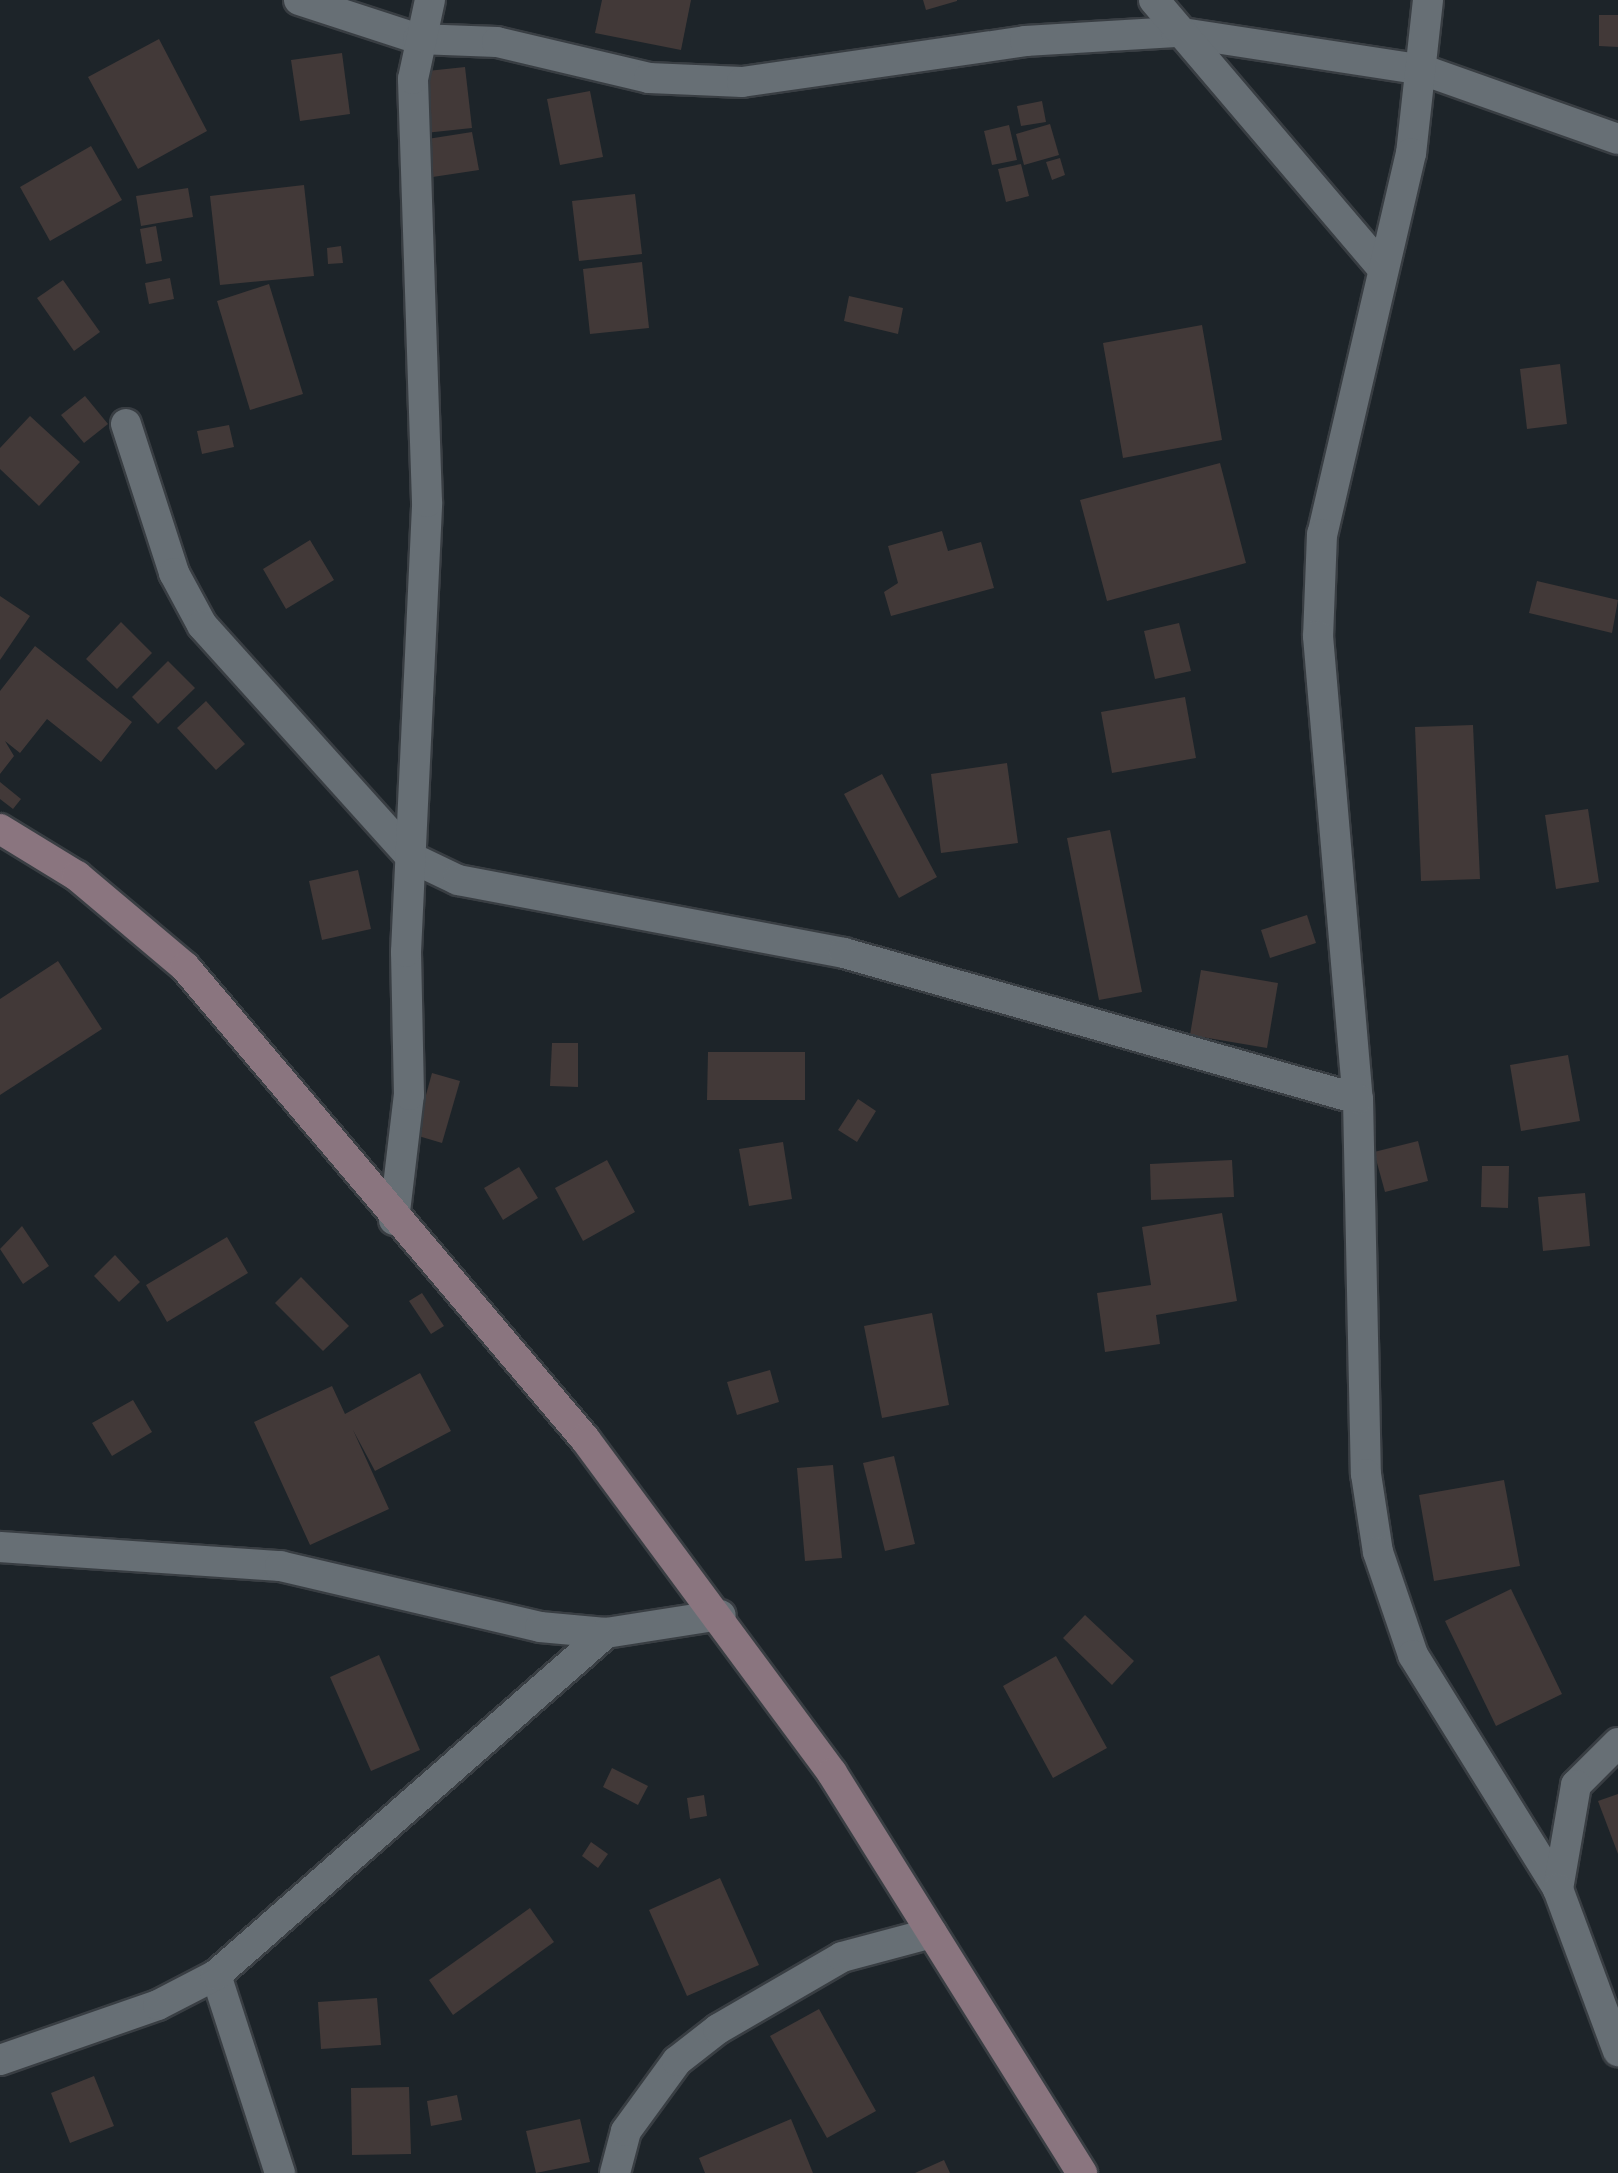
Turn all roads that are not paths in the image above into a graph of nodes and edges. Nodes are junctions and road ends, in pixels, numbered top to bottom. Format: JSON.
{"nodes":[{"id":1,"x":300,"y":0,"type":"edge"},
{"id":2,"x":430,"y":0,"type":"edge"},
{"id":3,"x":1154,"y":0,"type":"edge"},
{"id":4,"x":1428,"y":0,"type":"edge"},
{"id":5,"x":1176,"y":32,"type":"junction"},
{"id":6,"x":418,"y":39,"type":"junction"},
{"id":7,"x":1423,"y":70,"type":"junction"},
{"id":8,"x":1618,"y":139,"type":"edge"},
{"id":9,"x":1383,"y":269,"type":"junction"},
{"id":10,"x":126,"y":424,"type":"dead end"},
{"id":11,"x":0,"y":828,"type":"edge"},
{"id":12,"x":412,"y":858,"type":"junction"},
{"id":13,"x":1358,"y":1099,"type":"junction"},
{"id":14,"x":394,"y":1220,"type":"junction"},
{"id":15,"x":0,"y":1547,"type":"edge"},
{"id":16,"x":722,"y":1615,"type":"junction"},
{"id":17,"x":606,"y":1634,"type":"junction"},
{"id":18,"x":1618,"y":1743,"type":"edge"},
{"id":19,"x":1558,"y":1889,"type":"junction"},
{"id":20,"x":932,"y":1933,"type":"junction"},
{"id":21,"x":216,"y":1974,"type":"junction"},
{"id":22,"x":1618,"y":2051,"type":"edge"},
{"id":23,"x":0,"y":2060,"type":"edge"},
{"id":24,"x":280,"y":2173,"type":"edge"},
{"id":25,"x":615,"y":2173,"type":"edge"},
{"id":26,"x":1082,"y":2173,"type":"edge"}],
"edges":[{"from":1,"to":6,"type":"street"},
{"from":2,"to":6,"type":"street"},
{"from":3,"to":5,"type":"street"},
{"from":4,"to":7,"type":"street"},
{"from":5,"to":6,"type":"street"},
{"from":5,"to":7,"type":"street"},
{"from":5,"to":9,"type":"street"},
{"from":6,"to":12,"type":"street"},
{"from":7,"to":8,"type":"street"},
{"from":7,"to":9,"type":"street"},
{"from":9,"to":13,"type":"street"},
{"from":10,"to":12,"type":"street"},
{"from":11,"to":14,"type":"street"},
{"from":12,"to":13,"type":"street"},
{"from":12,"to":14,"type":"street"},
{"from":13,"to":19,"type":"street"},
{"from":14,"to":16,"type":"street"},
{"from":15,"to":17,"type":"street"},
{"from":16,"to":17,"type":"street"},
{"from":16,"to":20,"type":"street"},
{"from":17,"to":21,"type":"street"},
{"from":18,"to":19,"type":"street"},
{"from":19,"to":22,"type":"street"},
{"from":20,"to":25,"type":"street"},
{"from":20,"to":26,"type":"street"},
{"from":21,"to":23,"type":"street"},
{"from":21,"to":24,"type":"street"}]}
